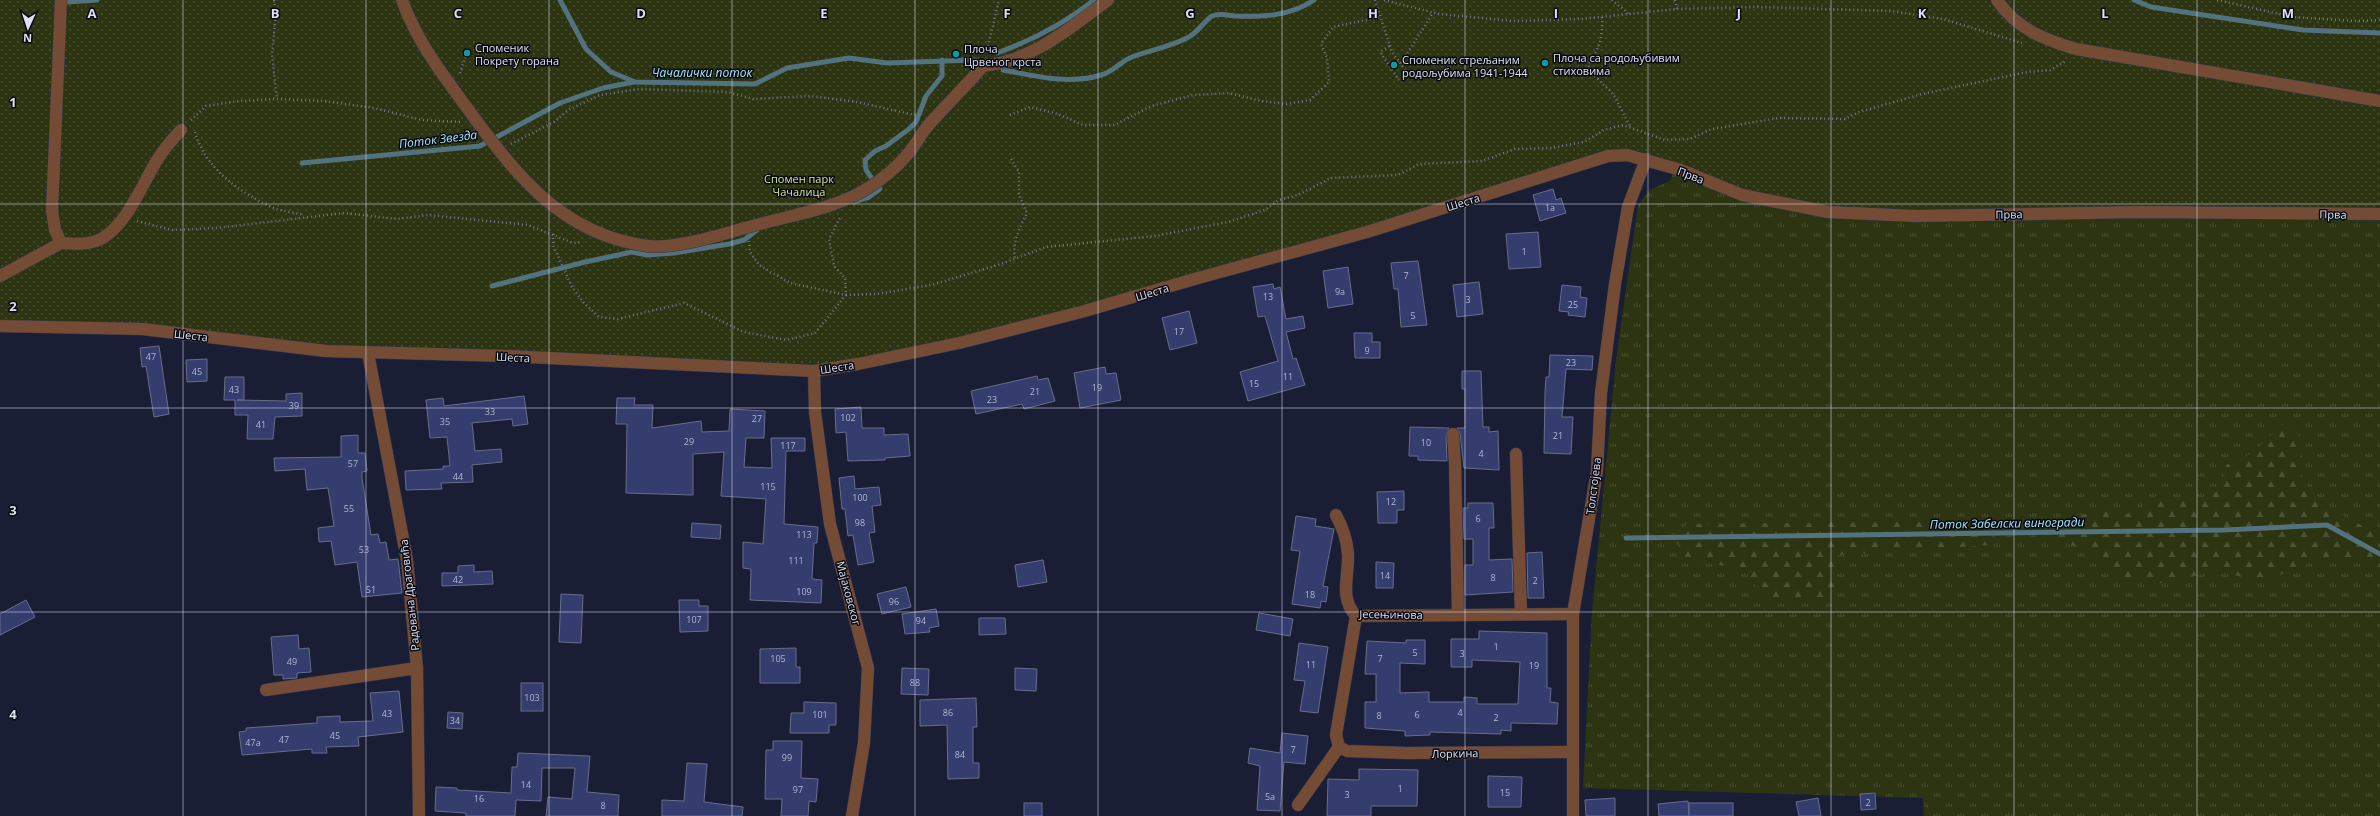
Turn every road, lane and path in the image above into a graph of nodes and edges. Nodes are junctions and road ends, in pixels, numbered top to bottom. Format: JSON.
{"nodes":[{"id":1,"x":61,"y":0,"type":"edge"},
{"id":2,"x":274,"y":0,"type":"edge"},
{"id":3,"x":402,"y":0,"type":"edge"},
{"id":4,"x":999,"y":0,"type":"edge"},
{"id":5,"x":1108,"y":0,"type":"edge"},
{"id":6,"x":1375,"y":0,"type":"edge"},
{"id":7,"x":1384,"y":0,"type":"edge"},
{"id":8,"x":1612,"y":0,"type":"edge"},
{"id":9,"x":1675,"y":0,"type":"edge"},
{"id":10,"x":1997,"y":0,"type":"edge"},
{"id":11,"x":2217,"y":0,"type":"edge"},
{"id":12,"x":1398,"y":2,"type":"edge"},
{"id":13,"x":1677,"y":9,"type":"junction"},
{"id":14,"x":1433,"y":13,"type":"junction"},
{"id":15,"x":1630,"y":14,"type":"junction"},
{"id":16,"x":1380,"y":17,"type":"junction"},
{"id":17,"x":1602,"y":17,"type":"junction"},
{"id":18,"x":2380,"y":20,"type":"edge"},
{"id":19,"x":2043,"y":39,"type":"junction"},
{"id":20,"x":1389,"y":46,"type":"junction"},
{"id":21,"x":2083,"y":50,"type":"junction"},
{"id":22,"x":1401,"y":63,"type":"junction"},
{"id":23,"x":984,"y":70,"type":"junction"},
{"id":24,"x":1409,"y":75,"type":"dead end"},
{"id":25,"x":1399,"y":80,"type":"dead end"},
{"id":26,"x":277,"y":99,"type":"junction"},
{"id":27,"x":2380,"y":101,"type":"edge"},
{"id":28,"x":915,"y":115,"type":"dead end"},
{"id":29,"x":1010,"y":115,"type":"dead end"},
{"id":30,"x":192,"y":119,"type":"junction"},
{"id":31,"x":456,"y":122,"type":"dead end"},
{"id":32,"x":1631,"y":128,"type":"junction"},
{"id":33,"x":181,"y":130,"type":"joint"},
{"id":34,"x":493,"y":144,"type":"junction"},
{"id":35,"x":1011,"y":159,"type":"dead end"},
{"id":36,"x":1646,"y":160,"type":"junction"},
{"id":37,"x":841,"y":212,"type":"dead end"},
{"id":38,"x":2380,"y":214,"type":"edge"},
{"id":39,"x":307,"y":216,"type":"junction"},
{"id":40,"x":122,"y":218,"type":"junction"},
{"id":41,"x":553,"y":234,"type":"junction"},
{"id":42,"x":748,"y":237,"type":"dead end"},
{"id":43,"x":608,"y":238,"type":"junction"},
{"id":44,"x":61,"y":243,"type":"junction"},
{"id":45,"x":1015,"y":258,"type":"junction"},
{"id":46,"x":0,"y":276,"type":"edge"},
{"id":47,"x":846,"y":295,"type":"junction"},
{"id":48,"x":0,"y":326,"type":"edge"},
{"id":49,"x":368,"y":353,"type":"junction"},
{"id":50,"x":814,"y":371,"type":"junction"},
{"id":51,"x":1453,"y":434,"type":"dead end"},
{"id":52,"x":1516,"y":454,"type":"dead end"},
{"id":53,"x":1336,"y":516,"type":"dead end"},
{"id":54,"x":1521,"y":614,"type":"junction"},
{"id":55,"x":1573,"y":614,"type":"junction"},
{"id":56,"x":1458,"y":615,"type":"junction"},
{"id":57,"x":1356,"y":616,"type":"junction"},
{"id":58,"x":417,"y":668,"type":"junction"},
{"id":59,"x":266,"y":690,"type":"dead end"},
{"id":60,"x":1339,"y":747,"type":"junction"},
{"id":61,"x":1571,"y":752,"type":"junction"},
{"id":62,"x":1298,"y":806,"type":"dead end"},
{"id":63,"x":419,"y":816,"type":"edge"},
{"id":64,"x":852,"y":816,"type":"edge"},
{"id":65,"x":1573,"y":816,"type":"edge"}],
"edges":[{"from":1,"to":44,"type":"street"},
{"from":2,"to":26,"type":"path"},
{"from":3,"to":34,"type":"street"},
{"from":4,"to":23,"type":"path"},
{"from":5,"to":23,"type":"street"},
{"from":6,"to":16,"type":"path"},
{"from":7,"to":12,"type":"path"},
{"from":8,"to":15,"type":"path"},
{"from":9,"to":13,"type":"path"},
{"from":10,"to":19,"type":"street"},
{"from":11,"to":18,"type":"path"},
{"from":12,"to":14,"type":"path"},
{"from":13,"to":15,"type":"path"},
{"from":13,"to":19,"type":"path"},
{"from":14,"to":17,"type":"path"},
{"from":14,"to":22,"type":"path"},
{"from":15,"to":17,"type":"path"},
{"from":16,"to":20,"type":"path"},
{"from":16,"to":29,"type":"path"},
{"from":17,"to":32,"type":"path"},
{"from":19,"to":21,"type":"street"},
{"from":20,"to":22,"type":"path"},
{"from":20,"to":25,"type":"path"},
{"from":21,"to":27,"type":"street"},
{"from":21,"to":32,"type":"path"},
{"from":22,"to":24,"type":"path"},
{"from":23,"to":43,"type":"street"},
{"from":26,"to":30,"type":"path"},
{"from":26,"to":31,"type":"path"},
{"from":28,"to":34,"type":"path"},
{"from":30,"to":33,"type":"path"},
{"from":30,"to":39,"type":"path"},
{"from":32,"to":45,"type":"path"},
{"from":33,"to":40,"type":"street"},
{"from":34,"to":43,"type":"street"},
{"from":35,"to":45,"type":"path"},
{"from":36,"to":38,"type":"street","name":"Прва"},
{"from":36,"to":50,"type":"street","name":"Шеста"},
{"from":36,"to":55,"type":"street","name":"Толстојева"},
{"from":37,"to":47,"type":"path"},
{"from":39,"to":40,"type":"path"},
{"from":39,"to":41,"type":"path"},
{"from":40,"to":44,"type":"street"},
{"from":41,"to":43,"type":"path"},
{"from":41,"to":47,"type":"path"},
{"from":42,"to":47,"type":"path"},
{"from":44,"to":46,"type":"street"},
{"from":45,"to":47,"type":"path"},
{"from":48,"to":49,"type":"street","name":"Шеста"},
{"from":49,"to":50,"type":"street","name":"Шеста"},
{"from":49,"to":58,"type":"street","name":"Радована Драговића"},
{"from":50,"to":64,"type":"street","name":"Мајаковског"},
{"from":51,"to":56,"type":"street"},
{"from":52,"to":54,"type":"street"},
{"from":53,"to":57,"type":"street","name":"Јесењинова"},
{"from":54,"to":55,"type":"street","name":"Јесењинова"},
{"from":54,"to":56,"type":"street","name":"Јесењинова"},
{"from":55,"to":61,"type":"street","name":"Толстојева"},
{"from":56,"to":57,"type":"street","name":"Јесењинова"},
{"from":57,"to":60,"type":"street"},
{"from":58,"to":59,"type":"street"},
{"from":58,"to":63,"type":"street","name":"Радована Драговића"},
{"from":60,"to":61,"type":"street","name":"Лоркина"},
{"from":60,"to":62,"type":"street"},
{"from":61,"to":65,"type":"street","name":"Толстојева"}]}
